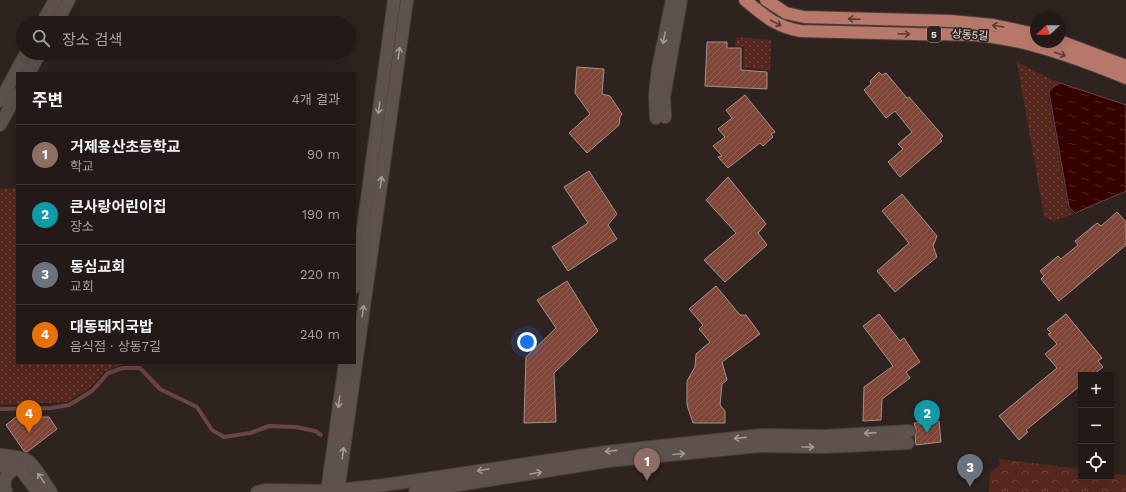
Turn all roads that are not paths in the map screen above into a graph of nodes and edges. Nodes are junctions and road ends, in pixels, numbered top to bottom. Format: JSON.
{"nodes":[{"id":1,"x":55,"y":0,"type":"edge"},
{"id":2,"x":69,"y":0,"type":"edge"},
{"id":3,"x":394,"y":0,"type":"edge"},
{"id":4,"x":407,"y":0,"type":"edge"},
{"id":5,"x":672,"y":0,"type":"edge"},
{"id":6,"x":682,"y":0,"type":"edge"},
{"id":7,"x":744,"y":0,"type":"edge"},
{"id":8,"x":766,"y":0,"type":"edge"},
{"id":9,"x":46,"y":16,"type":"edge"},
{"id":10,"x":60,"y":16,"type":"edge"},
{"id":11,"x":1030,"y":33,"type":"edge"},
{"id":12,"x":1066,"y":44,"type":"edge"},
{"id":13,"x":22,"y":60,"type":"edge"},
{"id":14,"x":36,"y":60,"type":"edge"},
{"id":15,"x":1126,"y":66,"type":"edge"},
{"id":16,"x":30,"y":72,"type":"edge"},
{"id":17,"x":1126,"y":78,"type":"edge"},
{"id":18,"x":16,"y":96,"type":"edge"},
{"id":19,"x":0,"y":101,"type":"edge"},
{"id":20,"x":0,"y":126,"type":"edge"},
{"id":21,"x":356,"y":280,"type":"edge"},
{"id":22,"x":356,"y":338,"type":"edge"},
{"id":23,"x":345,"y":364,"type":"edge"},
{"id":24,"x":352,"y":364,"type":"edge"},
{"id":25,"x":909,"y":431,"type":"dead end"},
{"id":26,"x":908,"y":443,"type":"dead end"},
{"id":27,"x":0,"y":455,"type":"edge"},
{"id":28,"x":0,"y":466,"type":"edge"},
{"id":29,"x":24,"y":468,"type":"junction"},
{"id":30,"x":0,"y":484,"type":"edge"},
{"id":31,"x":333,"y":491,"type":"edge"},
{"id":32,"x":6,"y":492,"type":"edge"},
{"id":33,"x":38,"y":492,"type":"edge"},
{"id":34,"x":51,"y":492,"type":"edge"},
{"id":35,"x":257,"y":492,"type":"edge"},
{"id":36,"x":415,"y":492,"type":"edge"}],
"edges":[{"from":1,"to":9,"type":"street"},
{"from":2,"to":10,"type":"street"},
{"from":3,"to":21,"type":"street","one_way":true},
{"from":22,"to":4,"type":"street","one_way":true},
{"from":5,"to":6,"type":"street","one_way":true},
{"from":7,"to":17,"type":"main road","name":"상동5길","number":"5","one_way":true},
{"from":11,"to":8,"type":"main road","name":"상동5길","number":"5","one_way":true},
{"from":12,"to":15,"type":"main road"},
{"from":13,"to":19,"type":"street"},
{"from":14,"to":16,"type":"street"},
{"from":18,"to":20,"type":"street"},
{"from":23,"to":31,"type":"street","one_way":true},
{"from":31,"to":24,"type":"street","one_way":true},
{"from":25,"to":31,"type":"street","one_way":true},
{"from":36,"to":26,"type":"street","one_way":true},
{"from":27,"to":29,"type":"street"},
{"from":28,"to":29,"type":"street"},
{"from":29,"to":32,"type":"street"},
{"from":29,"to":33,"type":"street"},
{"from":34,"to":29,"type":"street","one_way":true},
{"from":30,"to":32,"type":"street"},
{"from":31,"to":35,"type":"street"}]}
